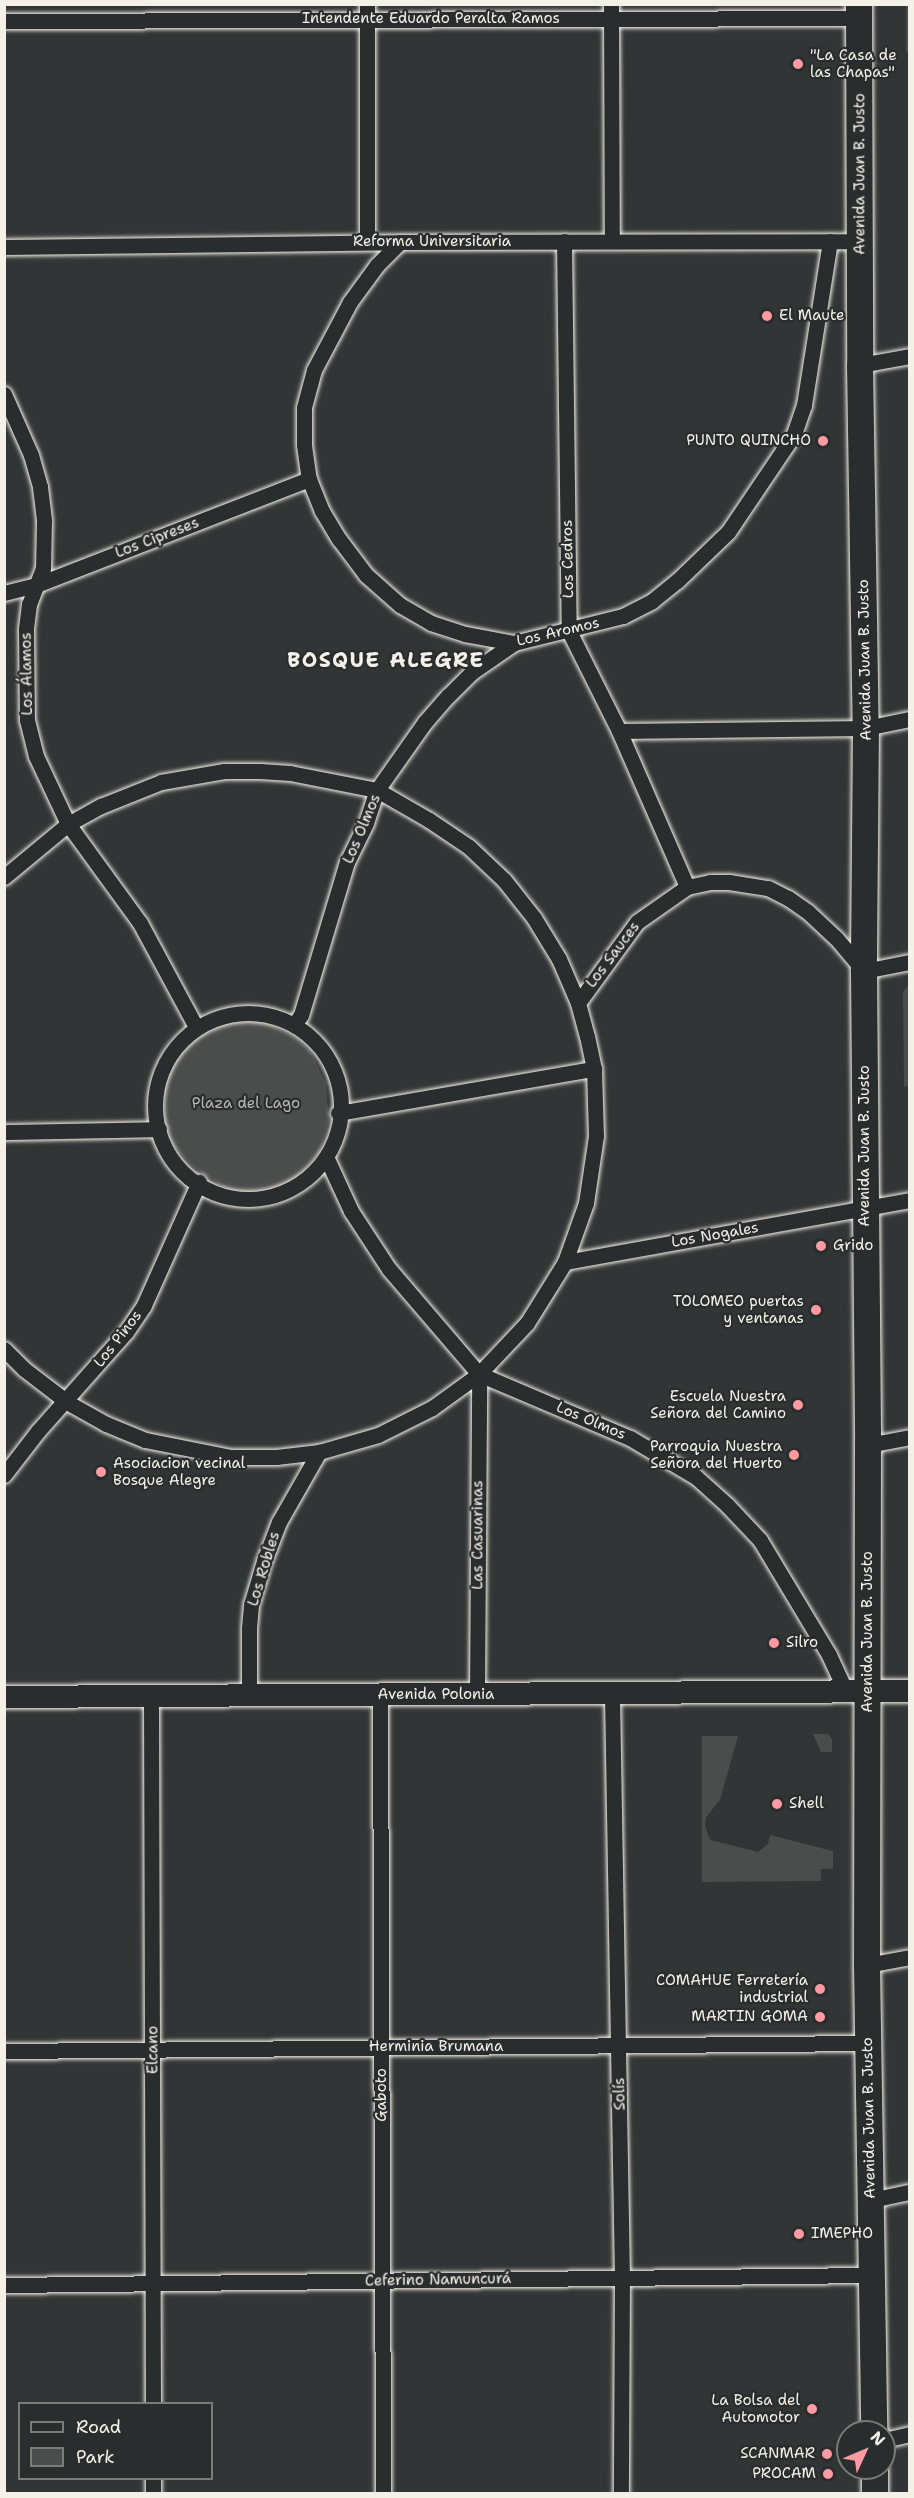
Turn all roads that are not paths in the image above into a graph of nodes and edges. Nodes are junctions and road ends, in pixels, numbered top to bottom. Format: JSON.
{"nodes":[{"id":1,"x":127,"y":4,"type":"edge"},
{"id":2,"x":611,"y":11,"type":"edge"},
{"id":3,"x":859,"y":11,"type":"edge"},
{"id":4,"x":367,"y":12,"type":"edge"},
{"id":5,"x":4,"y":21,"type":"edge"},
{"id":6,"x":127,"y":21,"type":"junction"},
{"id":7,"x":564,"y":241,"type":"junction"},
{"id":8,"x":612,"y":241,"type":"junction"},
{"id":9,"x":830,"y":241,"type":"junction"},
{"id":10,"x":860,"y":241,"type":"junction"},
{"id":11,"x":367,"y":242,"type":"junction"},
{"id":12,"x":400,"y":242,"type":"junction"},
{"id":13,"x":4,"y":247,"type":"edge"},
{"id":14,"x":909,"y":356,"type":"edge"},
{"id":15,"x":860,"y":365,"type":"junction"},
{"id":16,"x":4,"y":394,"type":"edge"},
{"id":17,"x":309,"y":479,"type":"junction"},
{"id":18,"x":36,"y":585,"type":"junction"},
{"id":19,"x":4,"y":593,"type":"edge"},
{"id":20,"x":569,"y":631,"type":"junction"},
{"id":21,"x":514,"y":643,"type":"junction"},
{"id":22,"x":909,"y":719,"type":"edge"},
{"id":23,"x":866,"y":728,"type":"junction"},
{"id":24,"x":619,"y":731,"type":"junction"},
{"id":25,"x":377,"y":790,"type":"junction"},
{"id":26,"x":68,"y":824,"type":"junction"},
{"id":27,"x":4,"y":877,"type":"edge"},
{"id":28,"x":687,"y":887,"type":"junction"},
{"id":29,"x":909,"y":962,"type":"edge"},
{"id":30,"x":864,"y":971,"type":"junction"},
{"id":31,"x":578,"y":1003,"type":"junction"},
{"id":32,"x":294,"y":1025,"type":"junction"},
{"id":33,"x":196,"y":1027,"type":"junction"},
{"id":34,"x":594,"y":1070,"type":"junction"},
{"id":35,"x":338,"y":1113,"type":"junction"},
{"id":36,"x":159,"y":1130,"type":"junction"},
{"id":37,"x":4,"y":1132,"type":"edge"},
{"id":38,"x":328,"y":1161,"type":"junction"},
{"id":39,"x":199,"y":1182,"type":"junction"},
{"id":40,"x":909,"y":1200,"type":"edge"},
{"id":41,"x":865,"y":1208,"type":"junction"},
{"id":42,"x":565,"y":1262,"type":"junction"},
{"id":43,"x":4,"y":1349,"type":"edge"},
{"id":44,"x":479,"y":1374,"type":"junction"},
{"id":45,"x":66,"y":1402,"type":"junction"},
{"id":46,"x":909,"y":1437,"type":"edge"},
{"id":47,"x":868,"y":1445,"type":"junction"},
{"id":48,"x":319,"y":1452,"type":"junction"},
{"id":49,"x":4,"y":1475,"type":"edge"},
{"id":50,"x":857,"y":1691,"type":"junction"},
{"id":51,"x":909,"y":1691,"type":"edge"},
{"id":52,"x":477,"y":1695,"type":"junction"},
{"id":53,"x":612,"y":1695,"type":"junction"},
{"id":54,"x":152,"y":1696,"type":"junction"},
{"id":55,"x":249,"y":1696,"type":"junction"},
{"id":56,"x":380,"y":1696,"type":"junction"},
{"id":57,"x":4,"y":1697,"type":"edge"},
{"id":58,"x":909,"y":1957,"type":"edge"},
{"id":59,"x":867,"y":1965,"type":"junction"},
{"id":60,"x":868,"y":2043,"type":"junction"},
{"id":61,"x":619,"y":2045,"type":"junction"},
{"id":62,"x":381,"y":2047,"type":"junction"},
{"id":63,"x":153,"y":2049,"type":"junction"},
{"id":64,"x":4,"y":2051,"type":"edge"},
{"id":65,"x":909,"y":2192,"type":"edge"},
{"id":66,"x":871,"y":2200,"type":"junction"},
{"id":67,"x":872,"y":2275,"type":"junction"},
{"id":68,"x":622,"y":2278,"type":"junction"},
{"id":69,"x":382,"y":2281,"type":"junction"},
{"id":70,"x":153,"y":2283,"type":"junction"},
{"id":71,"x":4,"y":2285,"type":"edge"},
{"id":72,"x":153,"y":2402,"type":"edge"},
{"id":73,"x":874,"y":2420,"type":"edge"},
{"id":74,"x":383,"y":2493,"type":"edge"},
{"id":75,"x":621,"y":2493,"type":"edge"}],
"edges":[{"from":1,"to":6,"type":"street"},
{"from":2,"to":3,"type":"street","name":"Intendente Eduardo Peralta Ramos"},
{"from":2,"to":4,"type":"street","name":"Intendente Eduardo Peralta Ramos"},
{"from":2,"to":8,"type":"street"},
{"from":3,"to":10,"type":"main road","name":"Avenida Juan B. Justo"},
{"from":4,"to":6,"type":"street","name":"Intendente Eduardo Peralta Ramos"},
{"from":4,"to":11,"type":"street"},
{"from":5,"to":6,"type":"street","name":"Intendente Eduardo Peralta Ramos"},
{"from":7,"to":8,"type":"street","name":"Reforma Universitaria"},
{"from":7,"to":12,"type":"street","name":"Reforma Universitaria"},
{"from":7,"to":20,"type":"street","name":"Los Cedros"},
{"from":8,"to":9,"type":"street","name":"Reforma Universitaria"},
{"from":9,"to":10,"type":"street","name":"Reforma Universitaria"},
{"from":9,"to":20,"type":"street","name":"Los Aromos"},
{"from":10,"to":15,"type":"main road","name":"Avenida Juan B. Justo"},
{"from":11,"to":12,"type":"street","name":"Reforma Universitaria"},
{"from":11,"to":13,"type":"street","name":"Reforma Universitaria"},
{"from":12,"to":17,"type":"street","name":"Los Aromos"},
{"from":14,"to":15,"type":"street"},
{"from":15,"to":23,"type":"main road","name":"Avenida Juan B. Justo"},
{"from":16,"to":18,"type":"street","name":"Los Álamos"},
{"from":17,"to":18,"type":"street","name":"Los Cipreses"},
{"from":17,"to":21,"type":"street","name":"Los Aromos"},
{"from":18,"to":19,"type":"street","name":"Los Cipreses"},
{"from":18,"to":26,"type":"street","name":"Los Álamos"},
{"from":20,"to":21,"type":"street","name":"Los Aromos"},
{"from":20,"to":24,"type":"street","name":"Los Cedros"},
{"from":21,"to":25,"type":"street","name":"Los Olmos"},
{"from":22,"to":23,"type":"street"},
{"from":23,"to":24,"type":"street"},
{"from":23,"to":30,"type":"main road","name":"Avenida Juan B. Justo"},
{"from":24,"to":28,"type":"street","name":"Los Cedros"},
{"from":25,"to":26,"type":"street"},
{"from":25,"to":31,"type":"street"},
{"from":25,"to":32,"type":"street","name":"Los Olmos"},
{"from":26,"to":27,"type":"street"},
{"from":26,"to":33,"type":"street","name":"Los Álamos"},
{"from":28,"to":30,"type":"street","name":"Los Sauces"},
{"from":28,"to":31,"type":"street","name":"Los Sauces"},
{"from":29,"to":30,"type":"street"},
{"from":30,"to":41,"type":"main road","name":"Avenida Juan B. Justo"},
{"from":31,"to":34,"type":"street"},
{"from":32,"to":33,"type":"street"},
{"from":32,"to":35,"type":"street"},
{"from":33,"to":36,"type":"street"},
{"from":34,"to":35,"type":"street"},
{"from":34,"to":42,"type":"street"},
{"from":35,"to":38,"type":"street"},
{"from":36,"to":37,"type":"street"},
{"from":36,"to":39,"type":"street"},
{"from":38,"to":39,"type":"street"},
{"from":38,"to":44,"type":"street","name":"Los Olmos"},
{"from":39,"to":45,"type":"street","name":"Los Pinos"},
{"from":40,"to":41,"type":"street","name":"Los Nogales"},
{"from":41,"to":42,"type":"street","name":"Los Nogales"},
{"from":41,"to":47,"type":"main road","name":"Avenida Juan B. Justo"},
{"from":42,"to":44,"type":"street"},
{"from":43,"to":45,"type":"street"},
{"from":44,"to":48,"type":"street"},
{"from":44,"to":50,"type":"street","name":"Los Olmos"},
{"from":44,"to":52,"type":"street","name":"Las Casuarinas"},
{"from":45,"to":48,"type":"street"},
{"from":45,"to":49,"type":"street","name":"Los Pinos"},
{"from":46,"to":47,"type":"street"},
{"from":47,"to":50,"type":"main road","name":"Avenida Juan B. Justo"},
{"from":48,"to":55,"type":"street","name":"Los Robles"},
{"from":50,"to":51,"type":"main road","name":"Avenida Polonia"},
{"from":50,"to":53,"type":"main road","name":"Avenida Polonia"},
{"from":50,"to":59,"type":"main road","name":"Avenida Juan B. Justo"},
{"from":52,"to":53,"type":"main road","name":"Avenida Polonia"},
{"from":52,"to":56,"type":"main road","name":"Avenida Polonia"},
{"from":53,"to":61,"type":"street","name":"Solís"},
{"from":54,"to":55,"type":"main road","name":"Avenida Polonia"},
{"from":54,"to":57,"type":"main road","name":"Avenida Polonia"},
{"from":54,"to":63,"type":"street","name":"Elcano"},
{"from":55,"to":56,"type":"main road","name":"Avenida Polonia"},
{"from":56,"to":62,"type":"street","name":"Gaboto"},
{"from":58,"to":59,"type":"street"},
{"from":59,"to":60,"type":"main road","name":"Avenida Juan B. Justo"},
{"from":60,"to":61,"type":"street","name":"Herminia Brumana"},
{"from":60,"to":66,"type":"main road","name":"Avenida Juan B. Justo"},
{"from":61,"to":62,"type":"street","name":"Herminia Brumana"},
{"from":61,"to":68,"type":"street","name":"Solís"},
{"from":62,"to":63,"type":"street","name":"Herminia Brumana"},
{"from":62,"to":69,"type":"street","name":"Gaboto"},
{"from":63,"to":64,"type":"street","name":"Herminia Brumana"},
{"from":63,"to":70,"type":"street","name":"Elcano"},
{"from":65,"to":66,"type":"street"},
{"from":66,"to":67,"type":"main road","name":"Avenida Juan B. Justo"},
{"from":67,"to":68,"type":"street","name":"Ceferino Namuncurá"},
{"from":67,"to":73,"type":"main road","name":"Avenida Juan B. Justo"},
{"from":68,"to":69,"type":"street","name":"Ceferino Namuncurá"},
{"from":68,"to":75,"type":"street","name":"Solís"},
{"from":69,"to":70,"type":"street","name":"Ceferino Namuncurá"},
{"from":69,"to":74,"type":"street","name":"Gaboto"},
{"from":70,"to":71,"type":"street","name":"Ceferino Namuncurá"},
{"from":70,"to":72,"type":"street","name":"Elcano"}]}
